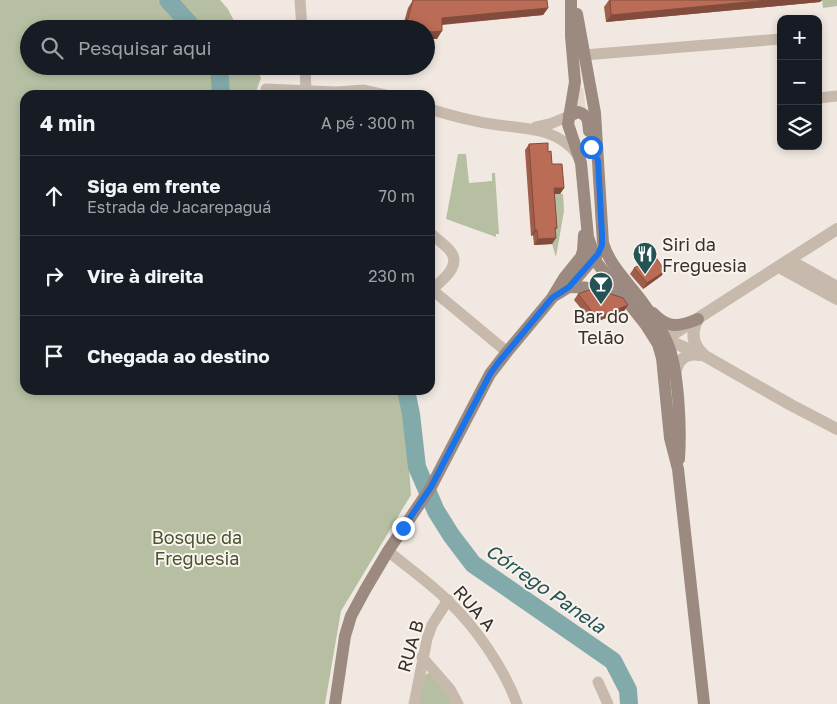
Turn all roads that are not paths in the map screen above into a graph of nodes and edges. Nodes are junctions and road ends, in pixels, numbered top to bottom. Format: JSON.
{"nodes":[{"id":1,"x":300,"y":0,"type":"edge"},
{"id":2,"x":573,"y":0,"type":"edge"},
{"id":3,"x":301,"y":20,"type":"edge"},
{"id":4,"x":777,"y":38,"type":"edge"},
{"id":5,"x":584,"y":55,"type":"junction"},
{"id":6,"x":305,"y":75,"type":"edge"},
{"id":7,"x":266,"y":89,"type":"dead end"},
{"id":8,"x":286,"y":90,"type":"edge"},
{"id":9,"x":306,"y":90,"type":"edge"},
{"id":10,"x":837,"y":96,"type":"edge"},
{"id":11,"x":822,"y":98,"type":"edge"},
{"id":12,"x":435,"y":110,"type":"edge"},
{"id":13,"x":569,"y":116,"type":"junction"},
{"id":14,"x":529,"y":128,"type":"junction"},
{"id":15,"x":580,"y":157,"type":"junction"},
{"id":16,"x":598,"y":161,"type":"junction"},
{"id":17,"x":586,"y":223,"type":"junction"},
{"id":18,"x":837,"y":229,"type":"edge"},
{"id":19,"x":602,"y":235,"type":"junction"},
{"id":20,"x":435,"y":238,"type":"edge"},
{"id":21,"x":594,"y":259,"type":"junction"},
{"id":22,"x":784,"y":263,"type":"junction"},
{"id":23,"x":435,"y":286,"type":"edge"},
{"id":24,"x":569,"y":287,"type":"junction"},
{"id":25,"x":837,"y":287,"type":"edge"},
{"id":26,"x":435,"y":293,"type":"edge"},
{"id":27,"x":623,"y":296,"type":"junction"},
{"id":28,"x":552,"y":298,"type":"junction"},
{"id":29,"x":641,"y":300,"type":"junction"},
{"id":30,"x":837,"y":300,"type":"edge"},
{"id":31,"x":698,"y":319,"type":"junction"},
{"id":32,"x":664,"y":346,"type":"junction"},
{"id":33,"x":507,"y":352,"type":"junction"},
{"id":34,"x":705,"y":356,"type":"junction"},
{"id":35,"x":675,"y":378,"type":"junction"},
{"id":36,"x":837,"y":429,"type":"edge"},
{"id":37,"x":678,"y":469,"type":"junction"},
{"id":38,"x":388,"y":551,"type":"junction"},
{"id":39,"x":448,"y":600,"type":"junction"},
{"id":40,"x":422,"y":657,"type":"junction"},
{"id":41,"x":598,"y":682,"type":"dead end"},
{"id":42,"x":335,"y":704,"type":"edge"},
{"id":43,"x":414,"y":704,"type":"edge"},
{"id":44,"x":458,"y":704,"type":"edge"},
{"id":45,"x":517,"y":704,"type":"edge"},
{"id":46,"x":608,"y":704,"type":"edge"},
{"id":47,"x":704,"y":704,"type":"edge"}],
"edges":[{"from":1,"to":3,"type":"street"},
{"from":2,"to":5,"type":"main road"},
{"from":2,"to":13,"type":"main road"},
{"from":4,"to":5,"type":"street"},
{"from":5,"to":16,"type":"main road"},
{"from":6,"to":9,"type":"street"},
{"from":7,"to":8,"type":"street"},
{"from":10,"to":11,"type":"street"},
{"from":12,"to":14,"type":"street"},
{"from":13,"to":14,"type":"street"},
{"from":13,"to":15,"type":"main road"},
{"from":13,"to":16,"type":"main road"},
{"from":14,"to":15,"type":"street"},
{"from":15,"to":17,"type":"main road"},
{"from":16,"to":19,"type":"main road"},
{"from":17,"to":21,"type":"main road"},
{"from":17,"to":28,"type":"main road"},
{"from":18,"to":22,"type":"street"},
{"from":19,"to":21,"type":"main road"},
{"from":19,"to":29,"type":"main road"},
{"from":20,"to":23,"type":"street"},
{"from":21,"to":24,"type":"main road"},
{"from":21,"to":27,"type":"main road"},
{"from":22,"to":25,"type":"street"},
{"from":22,"to":30,"type":"street"},
{"from":22,"to":31,"type":"street"},
{"from":24,"to":27,"type":"main road"},
{"from":24,"to":28,"type":"main road"},
{"from":26,"to":33,"type":"street"},
{"from":27,"to":32,"type":"main road"},
{"from":28,"to":33,"type":"main road"},
{"from":29,"to":31,"type":"main road"},
{"from":29,"to":32,"type":"main road"},
{"from":31,"to":32,"type":"street"},
{"from":31,"to":34,"type":"street"},
{"from":32,"to":34,"type":"street"},
{"from":32,"to":35,"type":"main road"},
{"from":32,"to":37,"type":"main road"},
{"from":33,"to":38,"type":"main road"},
{"from":34,"to":35,"type":"street"},
{"from":34,"to":36,"type":"street"},
{"from":35,"to":37,"type":"main road"},
{"from":37,"to":47,"type":"main road"},
{"from":38,"to":39,"type":"street","name":"RUA A"},
{"from":38,"to":42,"type":"main road"},
{"from":39,"to":40,"type":"street","name":"RUA B"},
{"from":39,"to":45,"type":"street","name":"RUA A"},
{"from":40,"to":43,"type":"street","name":"RUA B"},
{"from":40,"to":44,"type":"street"},
{"from":41,"to":46,"type":"street"}]}
